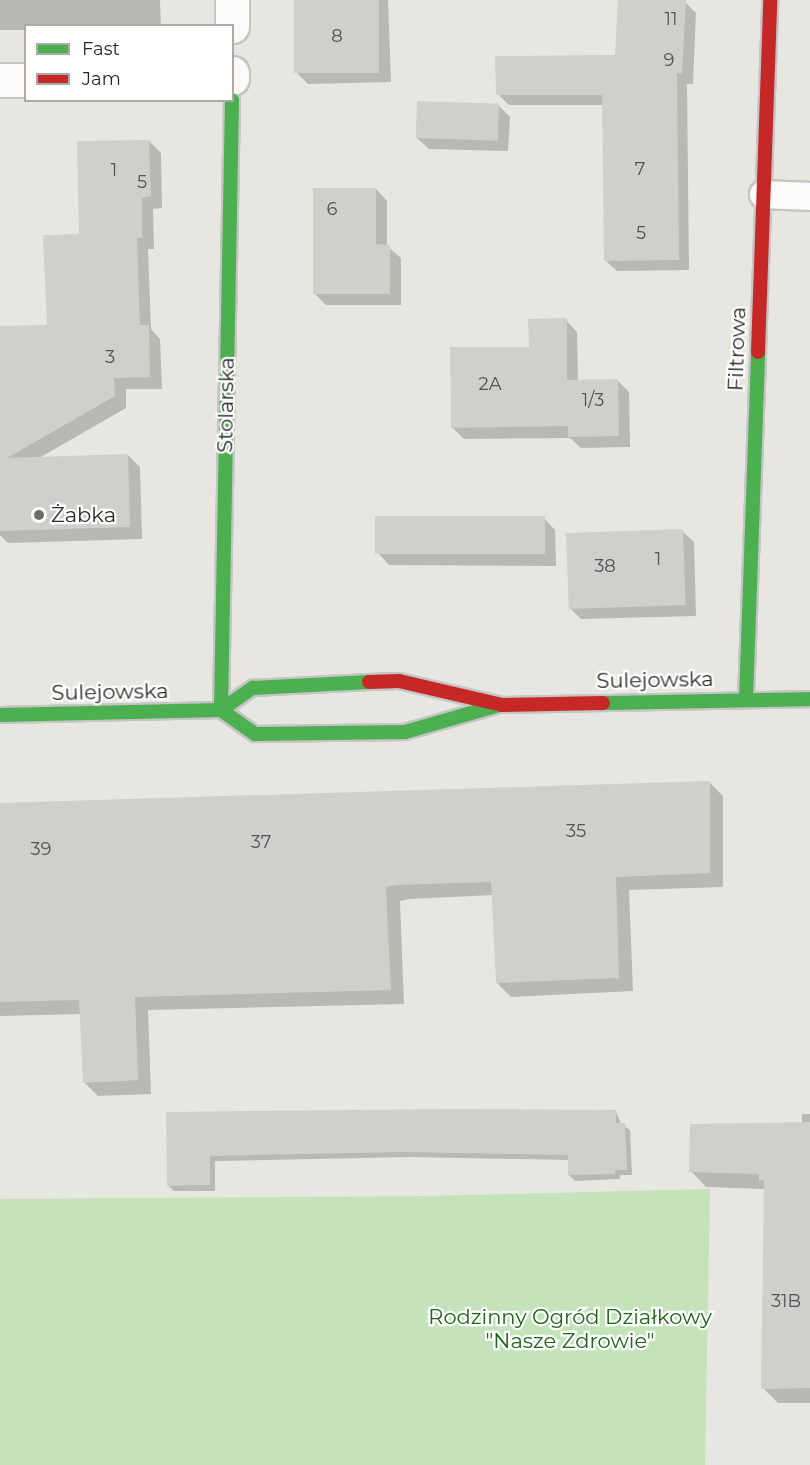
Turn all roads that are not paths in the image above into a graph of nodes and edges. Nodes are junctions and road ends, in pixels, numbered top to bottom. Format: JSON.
{"nodes":[{"id":1,"x":232,"y":0,"type":"edge"},
{"id":2,"x":770,"y":0,"type":"edge"},
{"id":3,"x":232,"y":24,"type":"edge"},
{"id":4,"x":0,"y":80,"type":"edge"},
{"id":5,"x":24,"y":80,"type":"edge"},
{"id":6,"x":232,"y":102,"type":"edge"},
{"id":7,"x":763,"y":194,"type":"junction"},
{"id":8,"x":810,"y":196,"type":"edge"},
{"id":9,"x":810,"y":699,"type":"edge"},
{"id":10,"x":746,"y":700,"type":"junction"},
{"id":11,"x":502,"y":705,"type":"junction"},
{"id":12,"x":221,"y":710,"type":"junction"},
{"id":13,"x":0,"y":715,"type":"edge"}],
"edges":[{"from":1,"to":3,"type":"street"},
{"from":2,"to":7,"type":"street","name":"Filtrowa"},
{"from":4,"to":5,"type":"street"},
{"from":6,"to":12,"type":"street","name":"Stolarska"},
{"from":7,"to":8,"type":"lane"},
{"from":7,"to":10,"type":"street","name":"Filtrowa"},
{"from":9,"to":10,"type":"street","name":"Sulejowska"},
{"from":10,"to":11,"type":"street","name":"Sulejowska"},
{"from":11,"to":12,"type":"street","name":"Sulejowska"},
{"from":11,"to":12,"type":"street","name":"Sulejowska"},
{"from":12,"to":13,"type":"street","name":"Sulejowska"}]}
